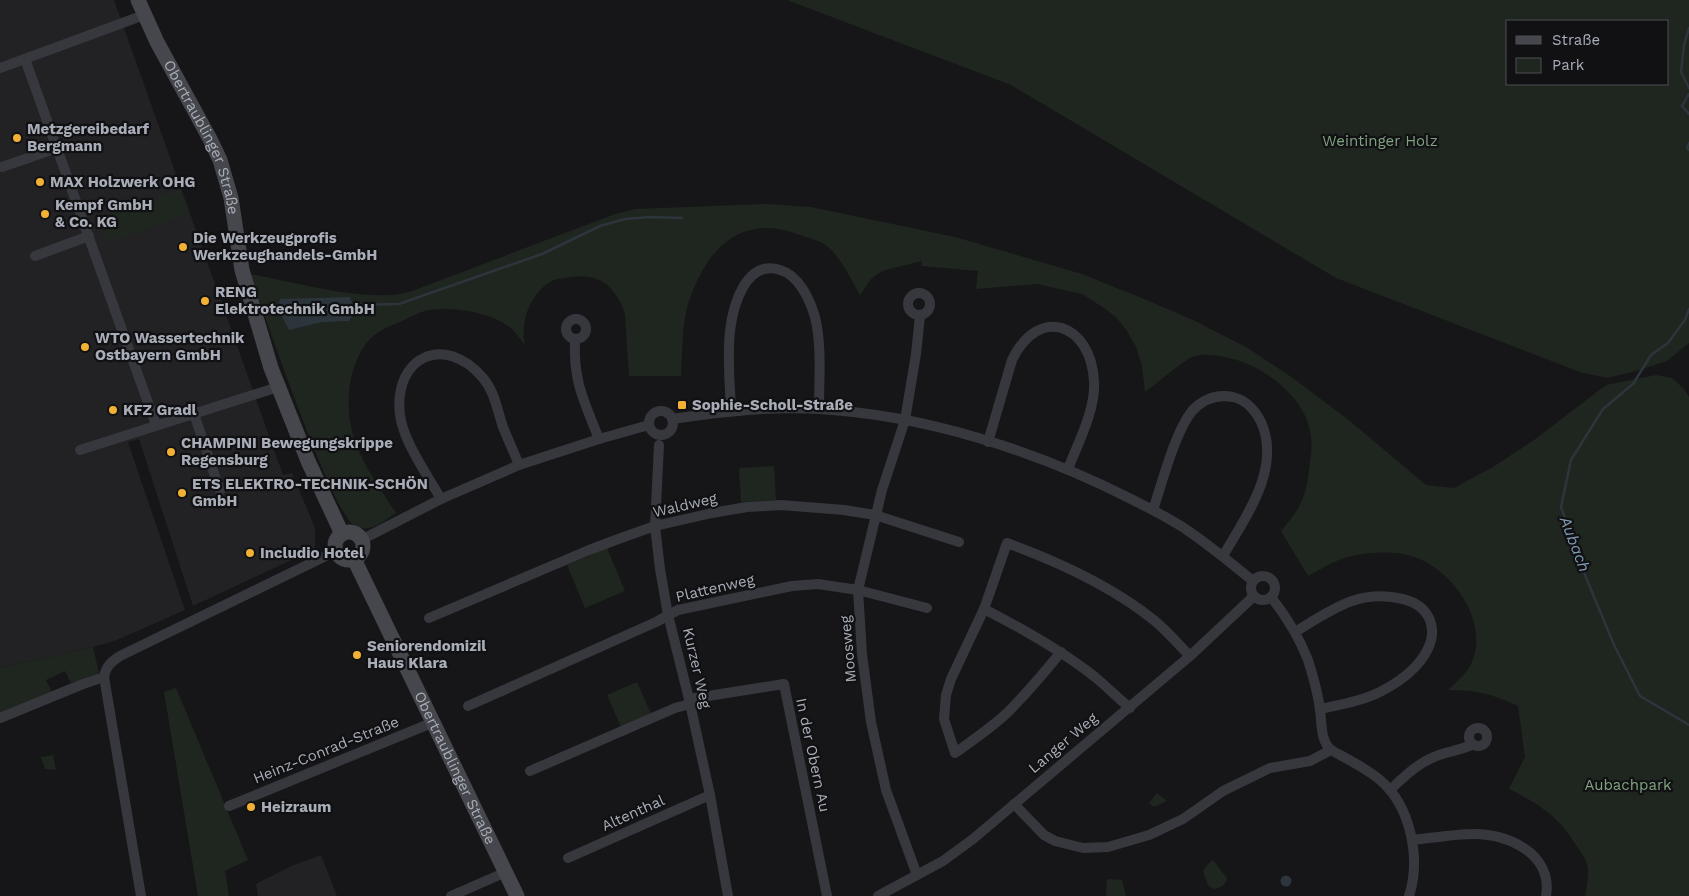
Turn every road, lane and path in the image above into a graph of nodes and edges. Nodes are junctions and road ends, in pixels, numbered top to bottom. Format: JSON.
{"nodes":[{"id":1,"x":138,"y":0,"type":"edge"},
{"id":2,"x":144,"y":15,"type":"junction"},
{"id":3,"x":25,"y":59,"type":"junction"},
{"id":4,"x":0,"y":68,"type":"edge"},
{"id":5,"x":57,"y":148,"type":"junction"},
{"id":6,"x":2,"y":167,"type":"dead end"},
{"id":7,"x":89,"y":236,"type":"junction"},
{"id":8,"x":35,"y":256,"type":"dead end"},
{"id":9,"x":920,"y":316,"type":"dead end"},
{"id":10,"x":575,"y":340,"type":"dead end"},
{"id":11,"x":278,"y":387,"type":"junction"},
{"id":12,"x":819,"y":409,"type":"junction"},
{"id":13,"x":732,"y":411,"type":"junction"},
{"id":14,"x":194,"y":414,"type":"junction"},
{"id":15,"x":672,"y":419,"type":"junction"},
{"id":16,"x":904,"y":420,"type":"junction"},
{"id":17,"x":156,"y":425,"type":"junction"},
{"id":18,"x":649,"y":425,"type":"junction"},
{"id":19,"x":599,"y":439,"type":"junction"},
{"id":20,"x":988,"y":442,"type":"junction"},
{"id":21,"x":659,"y":445,"type":"dead end"},
{"id":22,"x":80,"y":450,"type":"dead end"},
{"id":23,"x":519,"y":465,"type":"junction"},
{"id":24,"x":1068,"y":469,"type":"junction"},
{"id":25,"x":220,"y":491,"type":"dead end"},
{"id":26,"x":441,"y":500,"type":"junction"},
{"id":27,"x":1153,"y":510,"type":"junction"},
{"id":28,"x":875,"y":515,"type":"junction"},
{"id":29,"x":655,"y":526,"type":"junction"},
{"id":30,"x":342,"y":534,"type":"junction"},
{"id":31,"x":361,"y":540,"type":"junction"},
{"id":32,"x":960,"y":542,"type":"dead end"},
{"id":33,"x":336,"y":551,"type":"junction"},
{"id":34,"x":1223,"y":556,"type":"junction"},
{"id":35,"x":354,"y":558,"type":"junction"},
{"id":36,"x":1253,"y":581,"type":"junction"},
{"id":37,"x":858,"y":590,"type":"junction"},
{"id":38,"x":1254,"y":596,"type":"junction"},
{"id":39,"x":1271,"y":597,"type":"junction"},
{"id":40,"x":927,"y":608,"type":"dead end"},
{"id":41,"x":984,"y":609,"type":"junction"},
{"id":42,"x":668,"y":615,"type":"junction"},
{"id":43,"x":429,"y":618,"type":"dead end"},
{"id":44,"x":1295,"y":632,"type":"junction"},
{"id":45,"x":1061,"y":652,"type":"junction"},
{"id":46,"x":1190,"y":656,"type":"junction"},
{"id":47,"x":104,"y":677,"type":"junction"},
{"id":48,"x":689,"y":701,"type":"junction"},
{"id":49,"x":468,"y":706,"type":"dead end"},
{"id":50,"x":1130,"y":708,"type":"junction"},
{"id":51,"x":1320,"y":709,"type":"junction"},
{"id":52,"x":0,"y":718,"type":"edge"},
{"id":53,"x":434,"y":722,"type":"junction"},
{"id":54,"x":1473,"y":744,"type":"dead end"},
{"id":55,"x":1331,"y":750,"type":"junction"},
{"id":56,"x":530,"y":771,"type":"dead end"},
{"id":57,"x":1390,"y":790,"type":"junction"},
{"id":58,"x":710,"y":795,"type":"junction"},
{"id":59,"x":1014,"y":804,"type":"junction"},
{"id":60,"x":228,"y":806,"type":"dead end"},
{"id":61,"x":1412,"y":840,"type":"junction"},
{"id":62,"x":568,"y":858,"type":"dead end"},
{"id":63,"x":506,"y":872,"type":"junction"},
{"id":64,"x":917,"y":875,"type":"junction"},
{"id":65,"x":141,"y":896,"type":"edge"},
{"id":66,"x":451,"y":896,"type":"edge"},
{"id":67,"x":517,"y":896,"type":"edge"},
{"id":68,"x":728,"y":896,"type":"edge"},
{"id":69,"x":827,"y":896,"type":"edge"},
{"id":70,"x":878,"y":896,"type":"edge"},
{"id":71,"x":1409,"y":896,"type":"edge"},
{"id":72,"x":1546,"y":896,"type":"edge"}],
"edges":[{"from":1,"to":2,"type":"street","name":"Obertraublinger Straße"},
{"from":2,"to":3,"type":"street"},
{"from":2,"to":11,"type":"street","name":"Obertraublinger Straße"},
{"from":3,"to":4,"type":"street"},
{"from":3,"to":5,"type":"street"},
{"from":5,"to":6,"type":"street"},
{"from":5,"to":7,"type":"street"},
{"from":7,"to":8,"type":"street"},
{"from":7,"to":17,"type":"street"},
{"from":9,"to":16,"type":"street","name":"Moosweg"},
{"from":10,"to":19,"type":"street"},
{"from":11,"to":14,"type":"street"},
{"from":11,"to":30,"type":"street","name":"Obertraublinger Straße"},
{"from":12,"to":13,"type":"street"},
{"from":12,"to":13,"type":"street"},
{"from":12,"to":16,"type":"street"},
{"from":13,"to":15,"type":"street"},
{"from":14,"to":17,"type":"street"},
{"from":14,"to":25,"type":"street"},
{"from":15,"to":18,"type":"street"},
{"from":15,"to":18,"type":"street"},
{"from":16,"to":20,"type":"street"},
{"from":16,"to":28,"type":"street","name":"Moosweg"},
{"from":17,"to":22,"type":"street"},
{"from":18,"to":19,"type":"street"},
{"from":19,"to":23,"type":"street"},
{"from":20,"to":24,"type":"street"},
{"from":20,"to":24,"type":"street"},
{"from":21,"to":29,"type":"street","name":"Kurzer Weg"},
{"from":23,"to":26,"type":"street"},
{"from":23,"to":26,"type":"street"},
{"from":24,"to":27,"type":"street"},
{"from":26,"to":31,"type":"street"},
{"from":27,"to":34,"type":"street"},
{"from":27,"to":34,"type":"street"},
{"from":28,"to":29,"type":"street","name":"Waldweg"},
{"from":28,"to":32,"type":"street","name":"Waldweg"},
{"from":28,"to":37,"type":"street","name":"Moosweg"},
{"from":29,"to":42,"type":"street","name":"Kurzer Weg"},
{"from":29,"to":43,"type":"street","name":"Waldweg"},
{"from":30,"to":31,"type":"street"},
{"from":30,"to":33,"type":"street"},
{"from":31,"to":35,"type":"street"},
{"from":33,"to":35,"type":"street"},
{"from":33,"to":47,"type":"street"},
{"from":34,"to":36,"type":"street"},
{"from":35,"to":53,"type":"street","name":"Obertraublinger Straße"},
{"from":36,"to":38,"type":"street"},
{"from":36,"to":39,"type":"street"},
{"from":37,"to":40,"type":"street","name":"Plattenweg"},
{"from":37,"to":42,"type":"street","name":"Plattenweg"},
{"from":37,"to":64,"type":"street","name":"Moosweg"},
{"from":38,"to":39,"type":"street"},
{"from":38,"to":46,"type":"street","name":"Langer Weg"},
{"from":39,"to":44,"type":"street"},
{"from":41,"to":45,"type":"street"},
{"from":41,"to":45,"type":"street"},
{"from":41,"to":46,"type":"street"},
{"from":42,"to":48,"type":"street","name":"Kurzer Weg"},
{"from":42,"to":49,"type":"street","name":"Plattenweg"},
{"from":44,"to":51,"type":"street"},
{"from":44,"to":51,"type":"street"},
{"from":45,"to":50,"type":"street"},
{"from":46,"to":50,"type":"street","name":"Langer Weg"},
{"from":47,"to":52,"type":"street"},
{"from":47,"to":65,"type":"street"},
{"from":48,"to":56,"type":"street","name":"In der Obern Au"},
{"from":48,"to":58,"type":"street","name":"Kurzer Weg"},
{"from":48,"to":69,"type":"street","name":"In der Obern Au"},
{"from":50,"to":59,"type":"street","name":"Langer Weg"},
{"from":51,"to":55,"type":"street"},
{"from":53,"to":60,"type":"street","name":"Heinz-Conrad-Straße"},
{"from":53,"to":63,"type":"street","name":"Obertraublinger Straße"},
{"from":54,"to":57,"type":"street"},
{"from":55,"to":57,"type":"street"},
{"from":55,"to":59,"type":"street"},
{"from":57,"to":61,"type":"street"},
{"from":58,"to":62,"type":"street","name":"Altenthal"},
{"from":58,"to":68,"type":"street","name":"Kurzer Weg"},
{"from":59,"to":64,"type":"street","name":"Langer Weg"},
{"from":61,"to":71,"type":"street"},
{"from":61,"to":72,"type":"street"},
{"from":63,"to":66,"type":"street"},
{"from":63,"to":67,"type":"street","name":"Obertraublinger Straße"},
{"from":64,"to":70,"type":"street","name":"Langer Weg"}]}
